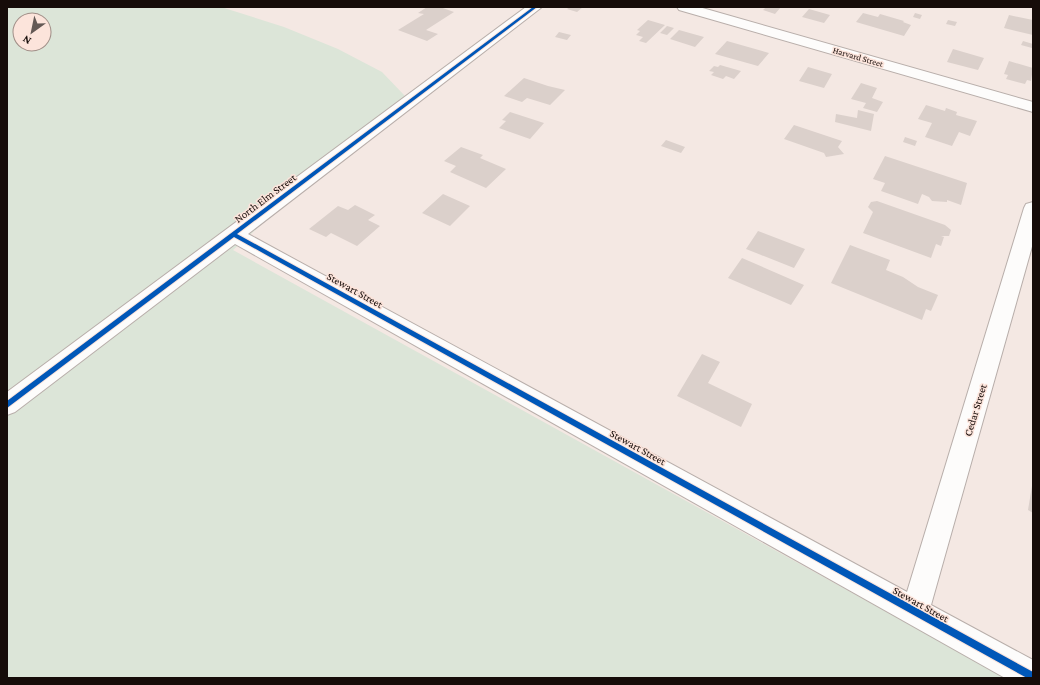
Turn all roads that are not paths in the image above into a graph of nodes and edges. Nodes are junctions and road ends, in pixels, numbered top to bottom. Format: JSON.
{"nodes":[{"id":1,"x":535,"y":7,"type":"edge"},
{"id":2,"x":684,"y":7,"type":"edge"},
{"id":3,"x":1033,"y":107,"type":"edge"},
{"id":4,"x":1033,"y":208,"type":"edge"},
{"id":5,"x":233,"y":234,"type":"junction"},
{"id":6,"x":7,"y":405,"type":"edge"},
{"id":7,"x":915,"y":612,"type":"junction"},
{"id":8,"x":1033,"y":677,"type":"edge"}],
"edges":[{"from":1,"to":5,"type":"street","name":"North Elm Street"},
{"from":2,"to":3,"type":"street","name":"Harvard Street"},
{"from":4,"to":7,"type":"street","name":"Cedar Street"},
{"from":5,"to":6,"type":"street","name":"North Elm Street"},
{"from":5,"to":7,"type":"street","name":"Stewart Street"},
{"from":7,"to":8,"type":"street","name":"Stewart Street"}]}
